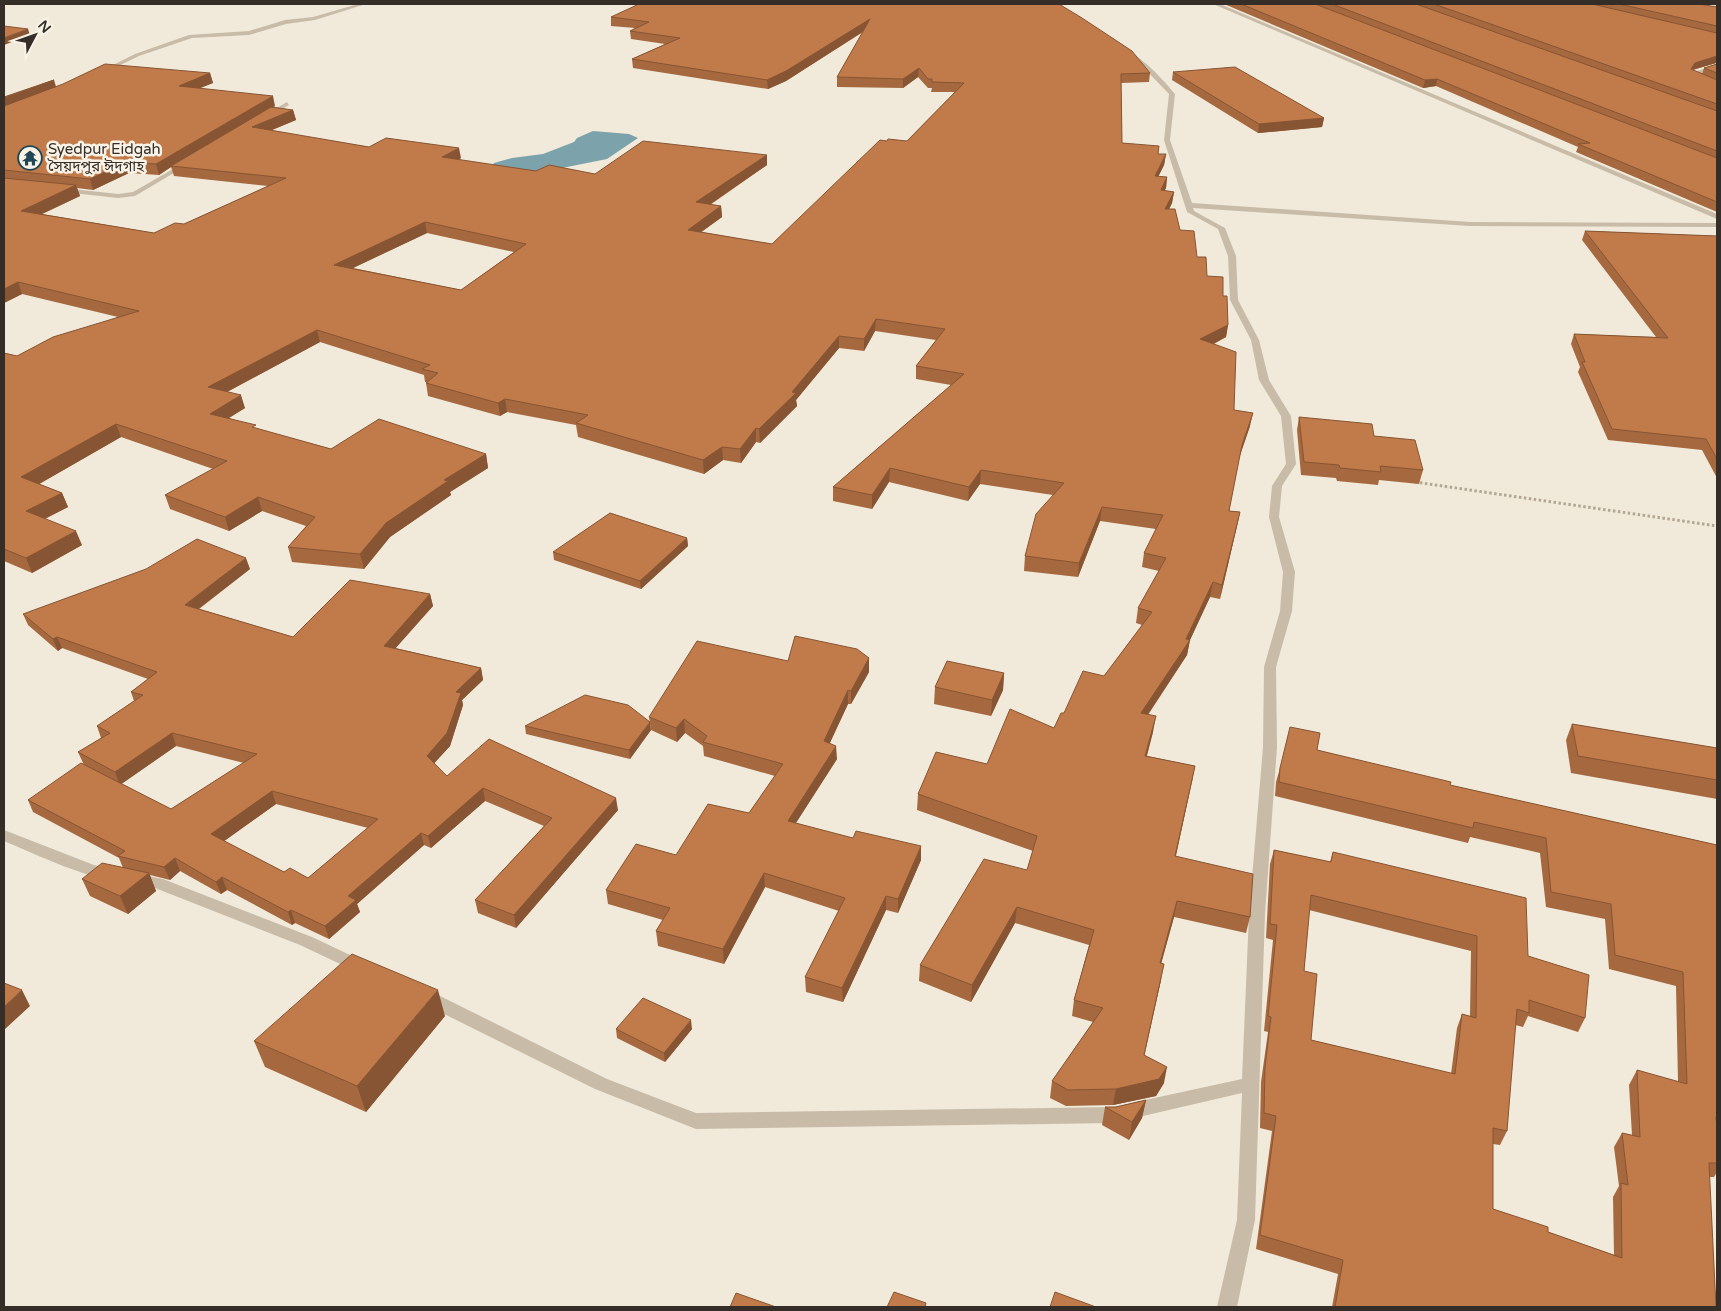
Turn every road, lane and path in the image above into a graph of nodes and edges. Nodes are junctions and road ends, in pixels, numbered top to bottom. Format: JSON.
{"nodes":[{"id":1,"x":364,"y":4,"type":"edge"},
{"id":2,"x":1216,"y":4,"type":"edge"},
{"id":3,"x":1117,"y":46,"type":"edge"},
{"id":4,"x":1717,"y":67,"type":"edge"},
{"id":5,"x":92,"y":77,"type":"edge"},
{"id":6,"x":1717,"y":85,"type":"edge"},
{"id":7,"x":288,"y":104,"type":"dead end"},
{"id":8,"x":261,"y":119,"type":"edge"},
{"id":9,"x":194,"y":158,"type":"edge"},
{"id":10,"x":51,"y":189,"type":"edge"},
{"id":11,"x":1189,"y":205,"type":"junction"},
{"id":12,"x":1717,"y":217,"type":"edge"},
{"id":13,"x":1717,"y":224,"type":"edge"},
{"id":14,"x":1407,"y":481,"type":"edge"},
{"id":15,"x":1717,"y":526,"type":"edge"},
{"id":16,"x":4,"y":835,"type":"edge"},
{"id":17,"x":377,"y":974,"type":"edge"},
{"id":18,"x":412,"y":991,"type":"edge"},
{"id":19,"x":1251,"y":1084,"type":"junction"},
{"id":20,"x":1227,"y":1307,"type":"edge"}],
"edges":[{"from":1,"to":5,"type":"street"},
{"from":2,"to":12,"type":"street"},
{"from":3,"to":11,"type":"street"},
{"from":4,"to":6,"type":"street"},
{"from":7,"to":8,"type":"street"},
{"from":9,"to":10,"type":"street"},
{"from":11,"to":13,"type":"street"},
{"from":11,"to":19,"type":"street"},
{"from":14,"to":15,"type":"path"},
{"from":16,"to":17,"type":"street"},
{"from":18,"to":19,"type":"street"},
{"from":19,"to":20,"type":"street"}]}
